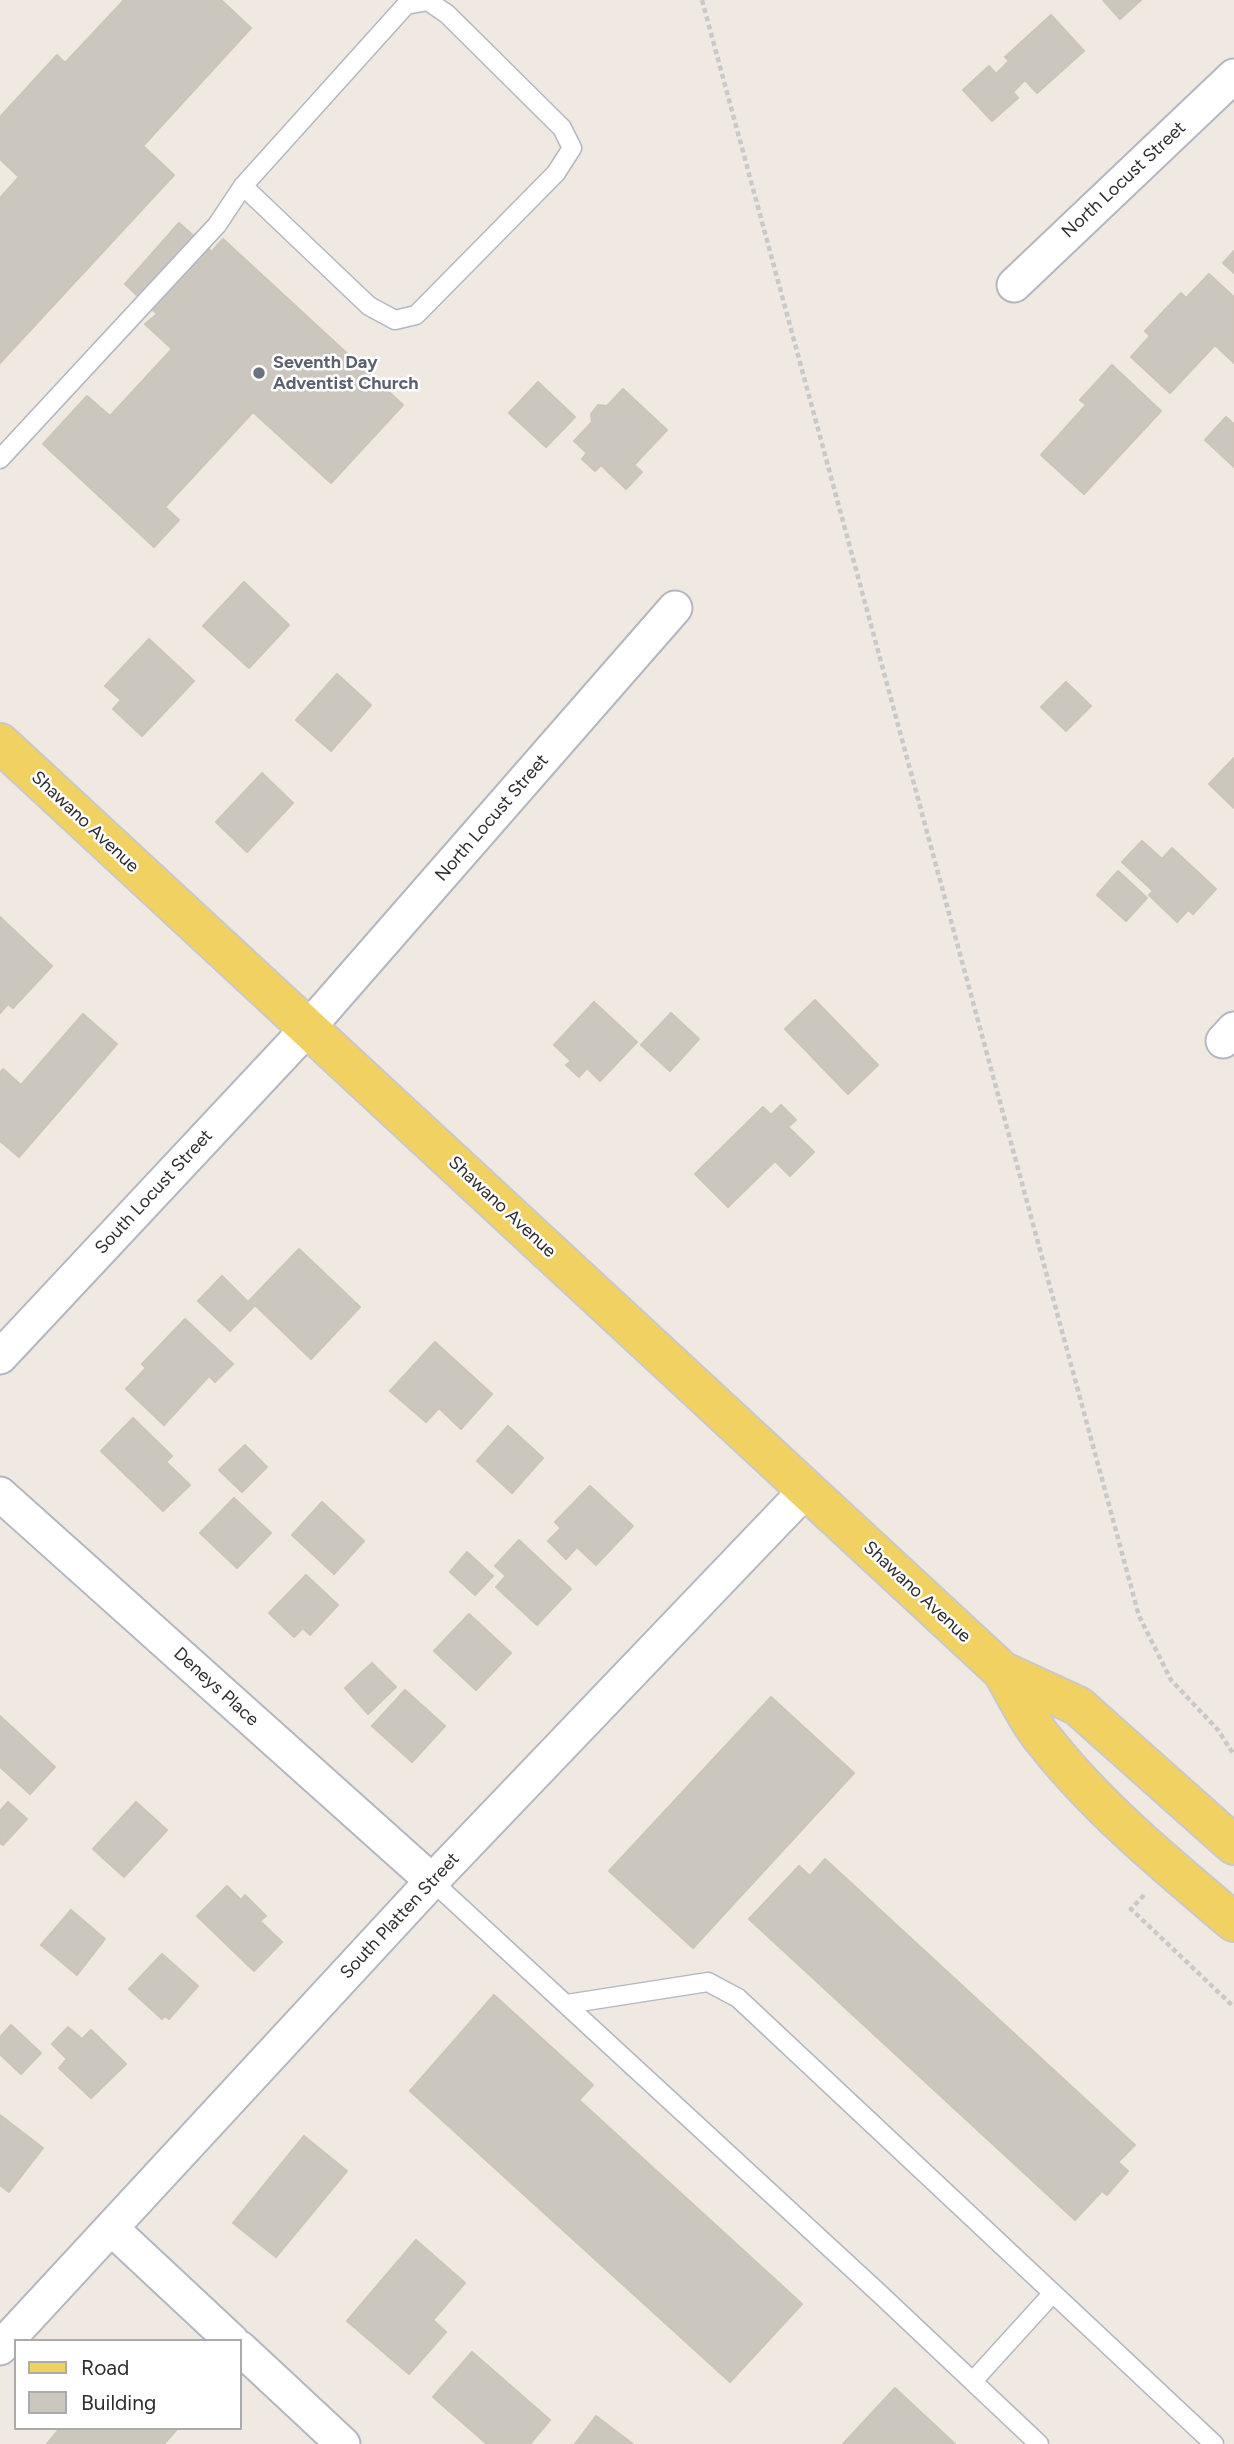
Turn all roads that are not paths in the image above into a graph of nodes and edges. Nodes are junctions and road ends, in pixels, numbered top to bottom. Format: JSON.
{"nodes":[{"id":1,"x":1234,"y":76,"type":"edge"},
{"id":2,"x":243,"y":186,"type":"junction"},
{"id":3,"x":1014,"y":285,"type":"dead end"},
{"id":4,"x":0,"y":459,"type":"edge"},
{"id":5,"x":675,"y":608,"type":"dead end"},
{"id":6,"x":0,"y":743,"type":"edge"},
{"id":7,"x":308,"y":1028,"type":"junction"},
{"id":8,"x":0,"y":1357,"type":"edge"},
{"id":9,"x":807,"y":1489,"type":"junction"},
{"id":10,"x":0,"y":1494,"type":"edge"},
{"id":11,"x":1002,"y":1671,"type":"junction"},
{"id":12,"x":1234,"y":1845,"type":"edge"},
{"id":13,"x":432,"y":1881,"type":"junction"},
{"id":14,"x":1234,"y":1922,"type":"edge"},
{"id":15,"x":567,"y":2004,"type":"junction"},
{"id":16,"x":111,"y":2228,"type":"junction"},
{"id":17,"x":1053,"y":2293,"type":"junction"},
{"id":18,"x":230,"y":2339,"type":"edge"},
{"id":19,"x":0,"y":2348,"type":"edge"},
{"id":20,"x":242,"y":2350,"type":"edge"},
{"id":21,"x":972,"y":2381,"type":"junction"},
{"id":22,"x":343,"y":2444,"type":"edge"},
{"id":23,"x":1039,"y":2444,"type":"edge"},
{"id":24,"x":1214,"y":2444,"type":"edge"}],
"edges":[{"from":1,"to":3,"type":"street","name":"North Locust Street"},
{"from":2,"to":2,"type":"lane"},
{"from":2,"to":4,"type":"lane"},
{"from":5,"to":7,"type":"street","name":"North Locust Street"},
{"from":6,"to":7,"type":"main road","name":"Shawano Avenue"},
{"from":7,"to":8,"type":"street","name":"South Locust Street"},
{"from":7,"to":9,"type":"main road","name":"Shawano Avenue"},
{"from":9,"to":11,"type":"main road","name":"Shawano Avenue"},
{"from":9,"to":13,"type":"street","name":"South Platten Street"},
{"from":10,"to":13,"type":"street","name":"Deneys Place"},
{"from":11,"to":12,"type":"main road","name":"Shawano Avenue"},
{"from":11,"to":14,"type":"main road","name":"Shawano Avenue"},
{"from":13,"to":15,"type":"lane"},
{"from":13,"to":16,"type":"street","name":"South Platten Street"},
{"from":15,"to":17,"type":"lane"},
{"from":15,"to":21,"type":"lane"},
{"from":16,"to":18,"type":"street"},
{"from":16,"to":19,"type":"street","name":"South Platten Street"},
{"from":17,"to":21,"type":"lane"},
{"from":17,"to":24,"type":"lane"},
{"from":20,"to":22,"type":"street"},
{"from":21,"to":23,"type":"lane"}]}
